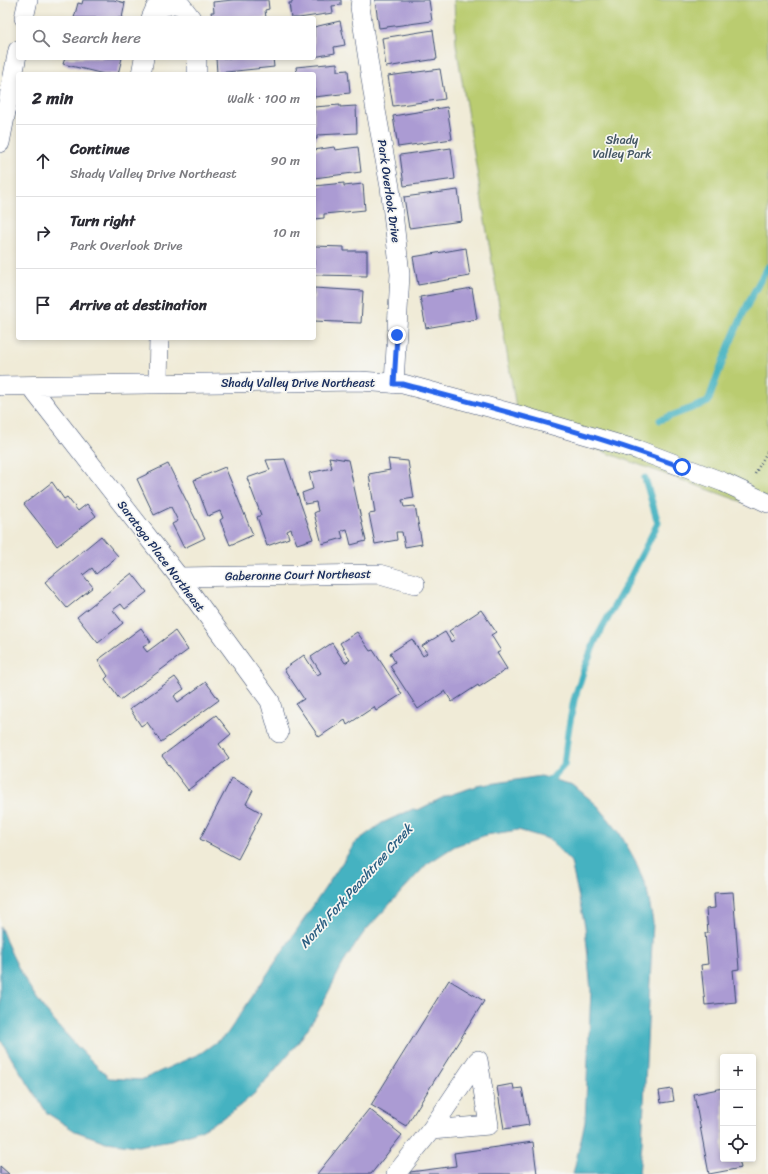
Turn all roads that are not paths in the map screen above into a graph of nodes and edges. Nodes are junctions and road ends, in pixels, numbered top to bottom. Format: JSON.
{"nodes":[{"id":1,"x":28,"y":0,"type":"edge"},
{"id":2,"x":361,"y":0,"type":"edge"},
{"id":3,"x":24,"y":16,"type":"edge"},
{"id":4,"x":152,"y":16,"type":"edge"},
{"id":5,"x":189,"y":16,"type":"edge"},
{"id":6,"x":16,"y":60,"type":"edge"},
{"id":7,"x":144,"y":60,"type":"edge"},
{"id":8,"x":197,"y":60,"type":"edge"},
{"id":9,"x":141,"y":72,"type":"edge"},
{"id":10,"x":197,"y":72,"type":"edge"},
{"id":11,"x":0,"y":143,"type":"edge"},
{"id":12,"x":159,"y":340,"type":"edge"},
{"id":13,"x":158,"y":384,"type":"junction"},
{"id":14,"x":394,"y":384,"type":"junction"},
{"id":15,"x":0,"y":386,"type":"edge"},
{"id":16,"x":30,"y":386,"type":"junction"},
{"id":17,"x":768,"y":502,"type":"edge"},
{"id":18,"x":179,"y":577,"type":"junction"},
{"id":19,"x":415,"y":584,"type":"dead end"},
{"id":20,"x":279,"y":733,"type":"dead end"},
{"id":21,"x":431,"y":1130,"type":"dead end"},
{"id":22,"x":396,"y":1174,"type":"edge"}],
"edges":[{"from":1,"to":3,"type":"street"},
{"from":2,"to":14,"type":"street","name":"Park Overlook Drive"},
{"from":4,"to":5,"type":"street"},
{"from":6,"to":11,"type":"street"},
{"from":7,"to":9,"type":"street"},
{"from":8,"to":10,"type":"street"},
{"from":12,"to":13,"type":"street"},
{"from":13,"to":14,"type":"street","name":"Shady Valley Drive Northeast"},
{"from":13,"to":16,"type":"street","name":"Shady Valley Drive Northeast"},
{"from":14,"to":17,"type":"street","name":"Shady Valley Drive Northeast"},
{"from":15,"to":16,"type":"street","name":"Shady Valley Drive Northeast"},
{"from":16,"to":18,"type":"street","name":"Saratoga Place Northeast"},
{"from":18,"to":19,"type":"street","name":"Gaberonne Court Northeast"},
{"from":18,"to":20,"type":"street","name":"Saratoga Place Northeast"},
{"from":21,"to":22,"type":"street"}]}
